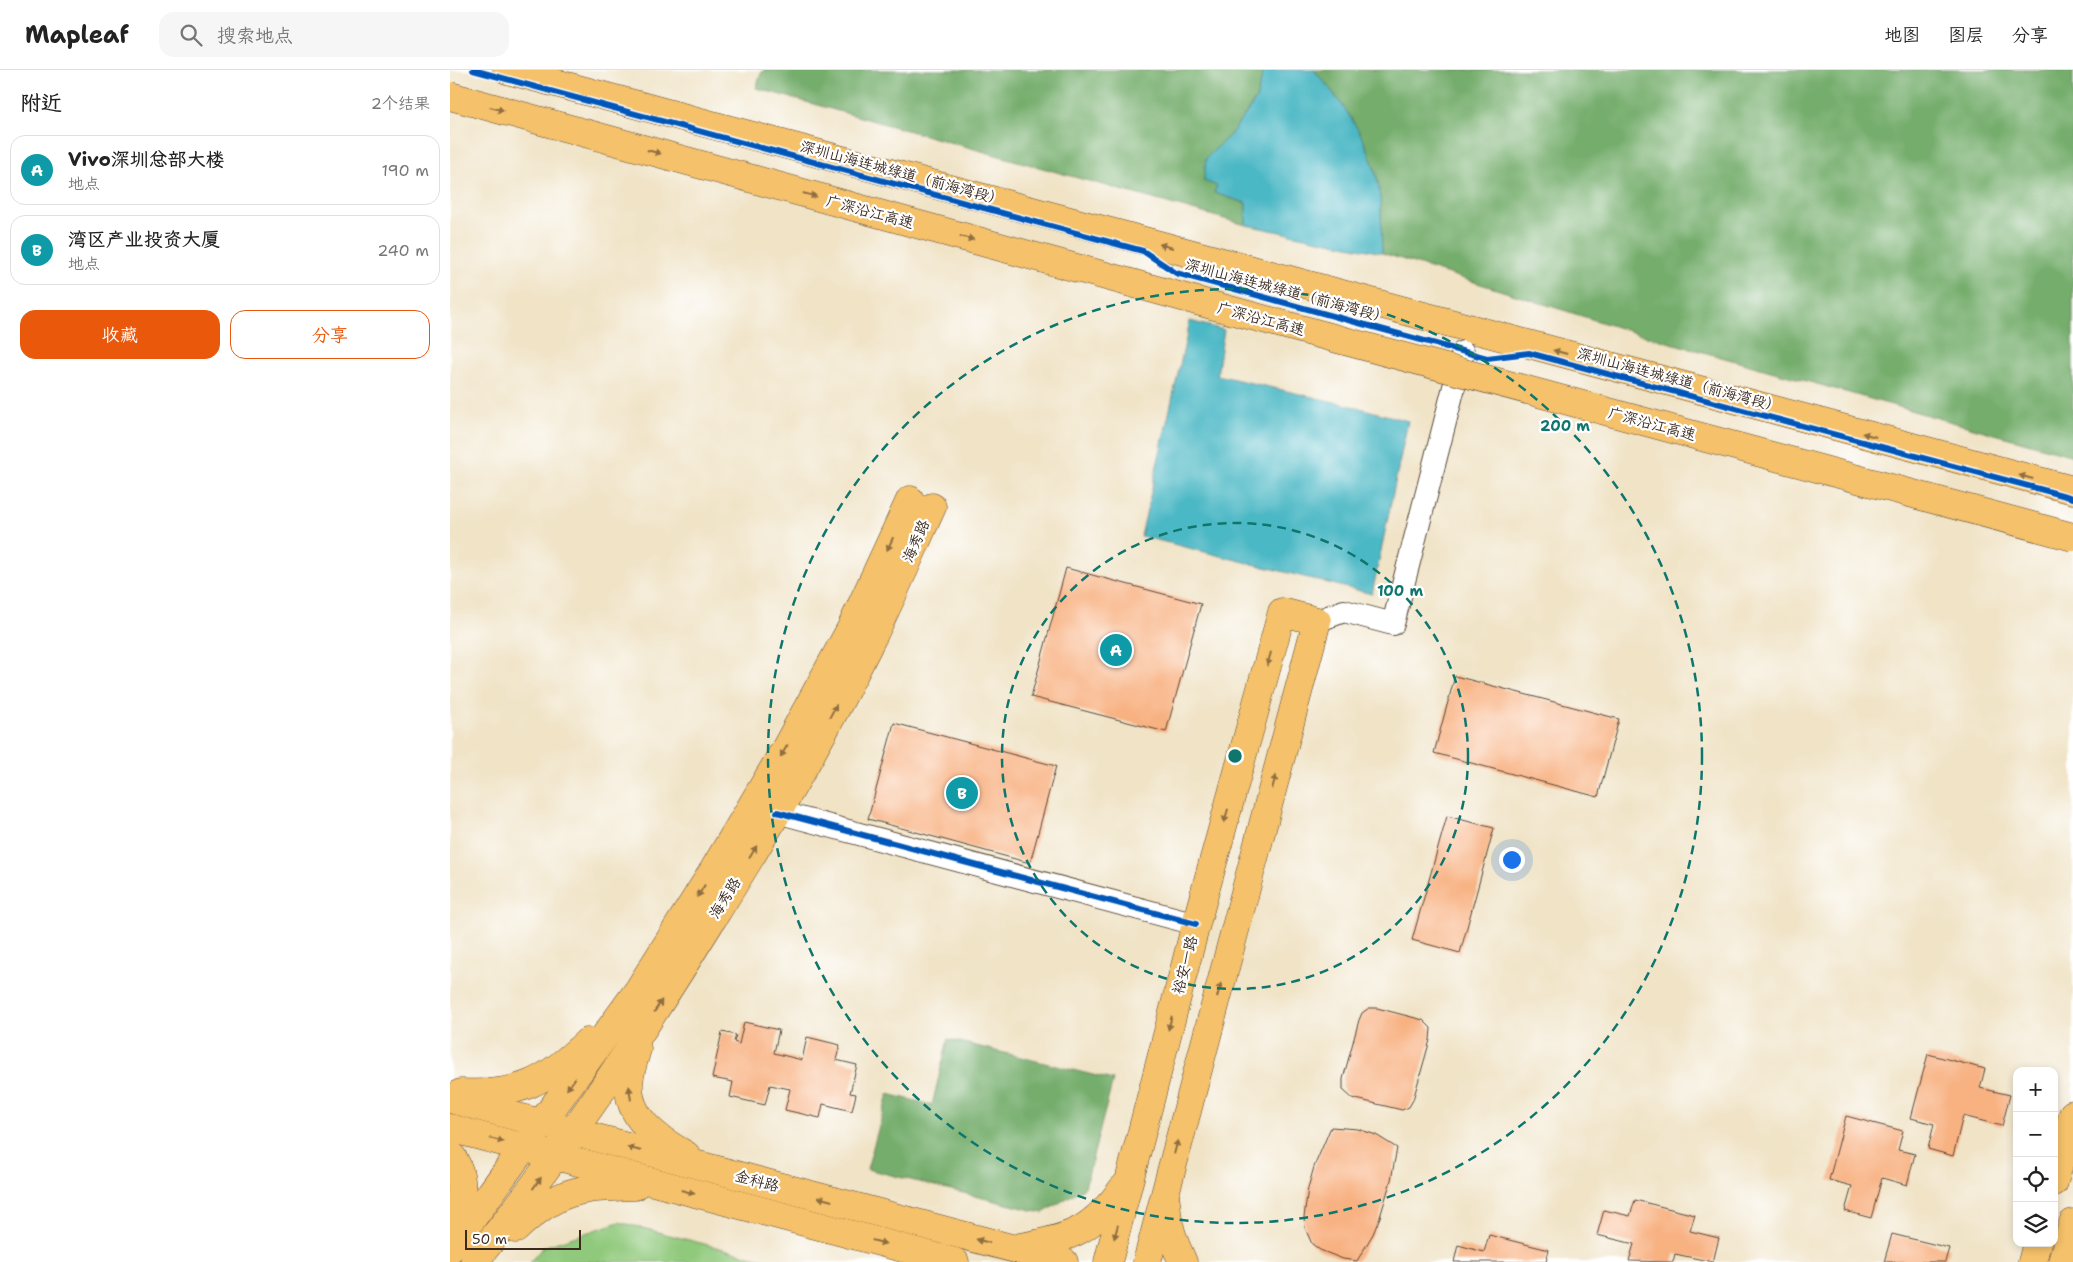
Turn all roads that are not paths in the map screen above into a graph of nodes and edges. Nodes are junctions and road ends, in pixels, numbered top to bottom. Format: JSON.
{"nodes":[{"id":1,"x":507,"y":70,"type":"edge"},
{"id":2,"x":450,"y":96,"type":"edge"},
{"id":3,"x":1463,"y":352,"type":"dead end"},
{"id":4,"x":2073,"y":490,"type":"edge"},
{"id":5,"x":2073,"y":537,"type":"edge"},
{"id":6,"x":1317,"y":621,"type":"junction"},
{"id":7,"x":777,"y":812,"type":"junction"},
{"id":8,"x":1196,"y":924,"type":"junction"},
{"id":9,"x":639,"y":989,"type":"junction"},
{"id":10,"x":642,"y":1032,"type":"junction"},
{"id":11,"x":450,"y":1092,"type":"edge"},
{"id":12,"x":450,"y":1099,"type":"edge"},
{"id":13,"x":2073,"y":1114,"type":"edge"},
{"id":14,"x":542,"y":1124,"type":"junction"},
{"id":15,"x":450,"y":1128,"type":"edge"},
{"id":16,"x":574,"y":1132,"type":"junction"},
{"id":17,"x":524,"y":1147,"type":"junction"},
{"id":18,"x":450,"y":1154,"type":"edge"},
{"id":19,"x":556,"y":1156,"type":"junction"},
{"id":20,"x":2058,"y":1168,"type":"edge"},
{"id":21,"x":714,"y":1170,"type":"junction"},
{"id":22,"x":1130,"y":1178,"type":"junction"},
{"id":23,"x":662,"y":1185,"type":"junction"},
{"id":24,"x":1165,"y":1188,"type":"junction"},
{"id":25,"x":2073,"y":1223,"type":"edge"},
{"id":26,"x":450,"y":1232,"type":"edge"},
{"id":27,"x":2036,"y":1247,"type":"edge"},
{"id":28,"x":1011,"y":1248,"type":"junction"},
{"id":29,"x":450,"y":1249,"type":"edge"},
{"id":30,"x":474,"y":1262,"type":"edge"},
{"id":31,"x":480,"y":1262,"type":"edge"},
{"id":32,"x":955,"y":1262,"type":"edge"},
{"id":33,"x":1064,"y":1262,"type":"edge"},
{"id":34,"x":1108,"y":1262,"type":"edge"},
{"id":35,"x":1146,"y":1262,"type":"edge"},
{"id":36,"x":1183,"y":1262,"type":"edge"},
{"id":37,"x":2032,"y":1262,"type":"edge"},
{"id":38,"x":2062,"y":1262,"type":"edge"}],
"edges":[{"from":4,"to":1,"type":"main road","one_way":true},
{"from":2,"to":5,"type":"main road","name":"广深沿江高速","one_way":true,"bridge":true},
{"from":3,"to":6,"type":"street"},
{"from":6,"to":8,"type":"main road","name":"裕安一路","one_way":true},
{"from":24,"to":6,"type":"main road","one_way":true},
{"from":7,"to":8,"type":"street"},
{"from":7,"to":9,"type":"main road","name":"海秀路","one_way":true},
{"from":10,"to":7,"type":"main road","name":"海秀路","one_way":true},
{"from":8,"to":22,"type":"main road","name":"裕安一路","one_way":true},
{"from":9,"to":11,"type":"main road"},
{"from":9,"to":14,"type":"main road","name":"海秀路","one_way":true},
{"from":10,"to":16,"type":"main road","name":"海秀路"},
{"from":21,"to":10,"type":"main road","one_way":true},
{"from":12,"to":14,"type":"main road","name":"金科路"},
{"from":13,"to":20,"type":"main road"},
{"from":14,"to":16,"type":"main road","name":"金科路"},
{"from":14,"to":17,"type":"main road","name":"海秀路"},
{"from":15,"to":17,"type":"main road","name":"金科路","one_way":true},
{"from":16,"to":19,"type":"main road","name":"海秀路"},
{"from":21,"to":16,"type":"main road","name":"金科路","one_way":true},
{"from":17,"to":19,"type":"main road","name":"金科路"},
{"from":17,"to":29,"type":"main road","name":"海秀路"},
{"from":18,"to":26,"type":"main road"},
{"from":19,"to":23,"type":"main road","name":"金科路"},
{"from":30,"to":19,"type":"main road","name":"海秀路","one_way":true},
{"from":28,"to":21,"type":"main road","name":"金科路","one_way":true},
{"from":22,"to":28,"type":"main road"},
{"from":22,"to":34,"type":"main road","name":"裕安一路","one_way":true},
{"from":23,"to":31,"type":"main road"},
{"from":23,"to":32,"type":"main road","name":"金科路","one_way":true},
{"from":24,"to":35,"type":"main road"},
{"from":24,"to":36,"type":"main road"},
{"from":25,"to":38,"type":"main road"},
{"from":27,"to":37,"type":"main road"},
{"from":28,"to":33,"type":"main road","name":"金科路"}]}
